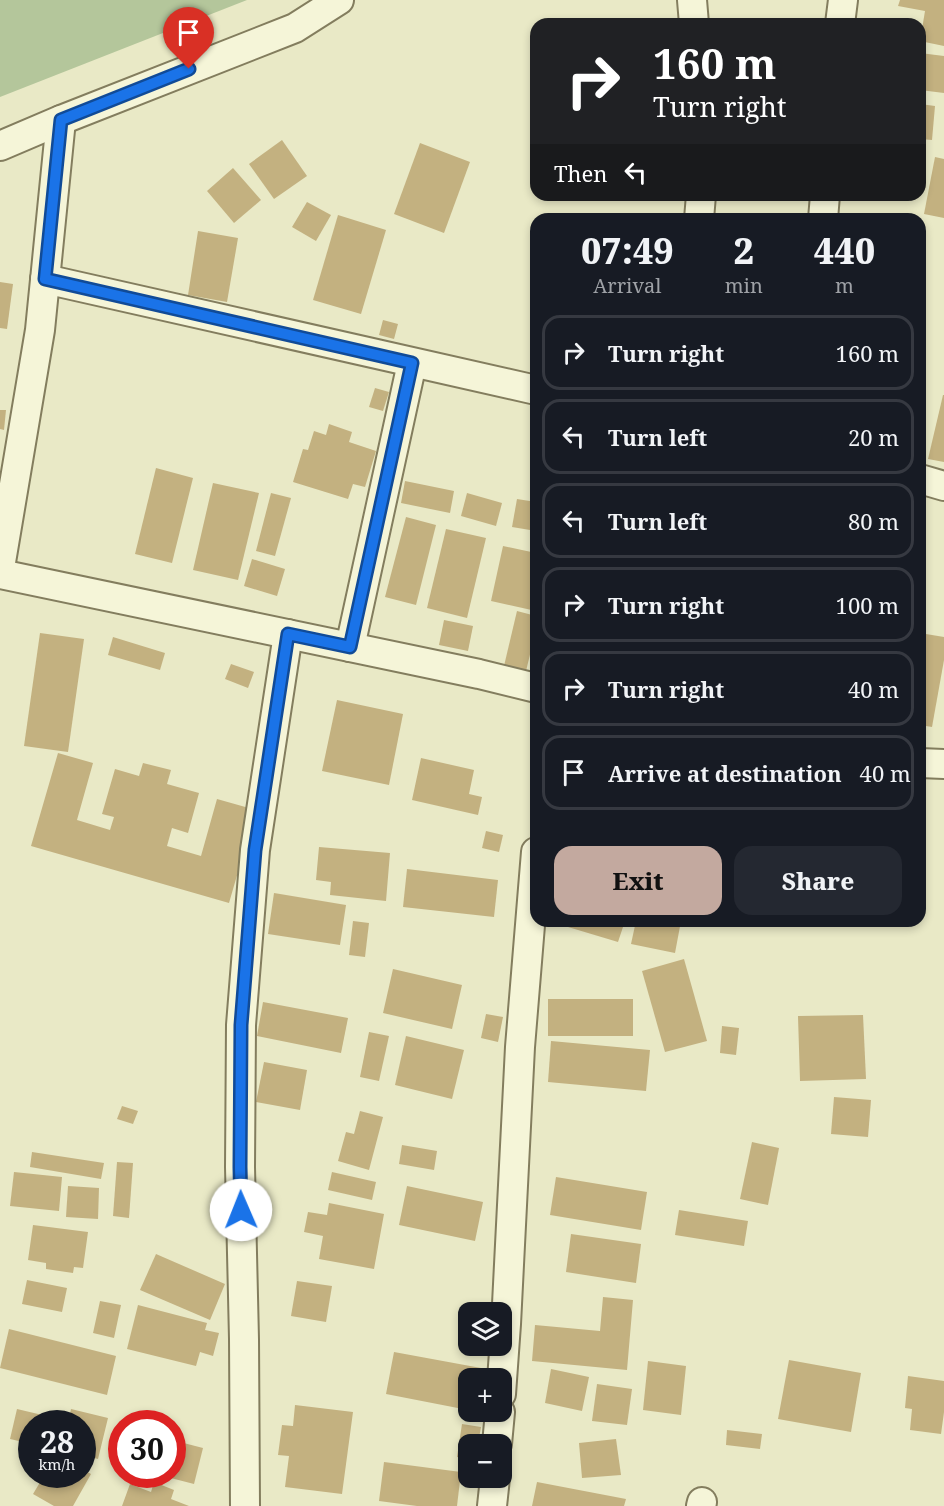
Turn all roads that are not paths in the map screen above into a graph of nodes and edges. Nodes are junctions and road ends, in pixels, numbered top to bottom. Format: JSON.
{"nodes":[{"id":1,"x":339,"y":0,"type":"edge"},
{"id":2,"x":692,"y":0,"type":"edge"},
{"id":3,"x":843,"y":0,"type":"edge"},
{"id":4,"x":694,"y":18,"type":"edge"},
{"id":5,"x":841,"y":18,"type":"edge"},
{"id":6,"x":61,"y":120,"type":"junction"},
{"id":7,"x":0,"y":146,"type":"edge"},
{"id":8,"x":45,"y":279,"type":"junction"},
{"id":9,"x":412,"y":363,"type":"junction"},
{"id":10,"x":530,"y":389,"type":"edge"},
{"id":11,"x":926,"y":481,"type":"edge"},
{"id":12,"x":944,"y":486,"type":"edge"},
{"id":13,"x":0,"y":568,"type":"edge"},
{"id":14,"x":0,"y":574,"type":"edge"},
{"id":15,"x":288,"y":634,"type":"junction"},
{"id":16,"x":350,"y":647,"type":"junction"},
{"id":17,"x":530,"y":687,"type":"edge"},
{"id":18,"x":926,"y":764,"type":"edge"},
{"id":19,"x":944,"y":764,"type":"edge"},
{"id":20,"x":530,"y":925,"type":"edge"},
{"id":21,"x":503,"y":1368,"type":"edge"},
{"id":22,"x":494,"y":1488,"type":"edge"},
{"id":23,"x":245,"y":1506,"type":"edge"},
{"id":24,"x":492,"y":1506,"type":"edge"}],
"edges":[{"from":1,"to":6,"type":"street"},
{"from":2,"to":4,"type":"street"},
{"from":3,"to":5,"type":"street"},
{"from":6,"to":7,"type":"street"},
{"from":6,"to":8,"type":"street"},
{"from":8,"to":9,"type":"street"},
{"from":8,"to":13,"type":"street"},
{"from":9,"to":10,"type":"street"},
{"from":9,"to":16,"type":"street"},
{"from":11,"to":12,"type":"street"},
{"from":14,"to":15,"type":"street"},
{"from":15,"to":16,"type":"street"},
{"from":15,"to":23,"type":"street"},
{"from":16,"to":17,"type":"street"},
{"from":18,"to":19,"type":"street"},
{"from":20,"to":21,"type":"street"},
{"from":22,"to":24,"type":"street"}]}
